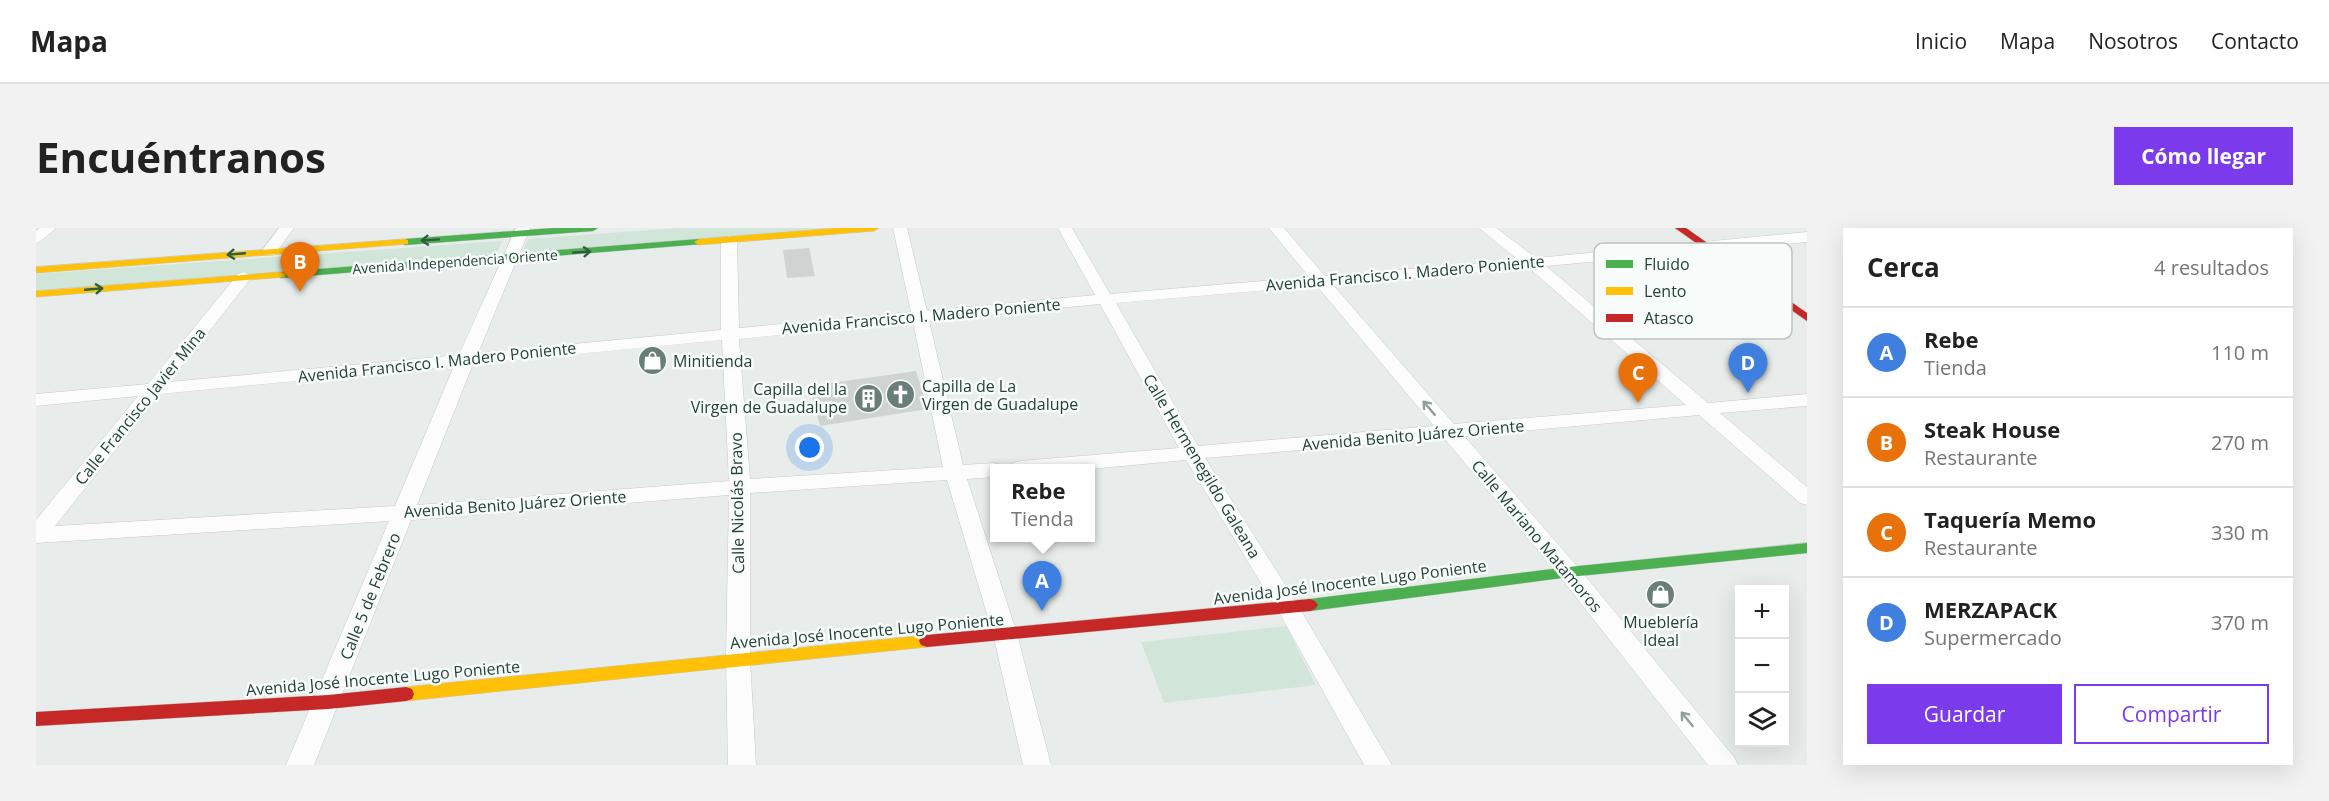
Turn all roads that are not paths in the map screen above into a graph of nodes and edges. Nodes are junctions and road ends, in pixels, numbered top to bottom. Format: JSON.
{"nodes":[{"id":1,"x":49,"y":228,"type":"edge"},
{"id":2,"x":287,"y":228,"type":"edge"},
{"id":3,"x":593,"y":228,"type":"edge"},
{"id":4,"x":874,"y":228,"type":"edge"},
{"id":5,"x":900,"y":228,"type":"edge"},
{"id":6,"x":1065,"y":228,"type":"edge"},
{"id":7,"x":1276,"y":228,"type":"edge"},
{"id":8,"x":1486,"y":228,"type":"edge"},
{"id":9,"x":1680,"y":228,"type":"edge"},
{"id":10,"x":521,"y":231,"type":"edge"},
{"id":11,"x":1719,"y":233,"type":"dead end"},
{"id":12,"x":1807,"y":237,"type":"edge"},
{"id":13,"x":36,"y":238,"type":"edge"},
{"id":14,"x":729,"y":241,"type":"junction"},
{"id":15,"x":1702,"y":243,"type":"edge"},
{"id":16,"x":1734,"y":243,"type":"joint"},
{"id":17,"x":269,"y":252,"type":"junction"},
{"id":18,"x":1594,"y":257,"type":"edge"},
{"id":19,"x":511,"y":258,"type":"junction"},
{"id":20,"x":1533,"y":263,"type":"junction"},
{"id":21,"x":36,"y":270,"type":"edge"},
{"id":22,"x":244,"y":277,"type":"junction"},
{"id":23,"x":1321,"y":280,"type":"junction"},
{"id":24,"x":36,"y":294,"type":"edge"},
{"id":25,"x":1104,"y":299,"type":"junction"},
{"id":26,"x":1792,"y":307,"type":"edge"},
{"id":27,"x":1594,"y":315,"type":"edge"},
{"id":28,"x":920,"y":317,"type":"junction"},
{"id":29,"x":1807,"y":318,"type":"edge"},
{"id":30,"x":730,"y":333,"type":"junction"},
{"id":31,"x":1621,"y":339,"type":"edge"},
{"id":32,"x":466,"y":358,"type":"junction"},
{"id":33,"x":150,"y":391,"type":"junction"},
{"id":34,"x":36,"y":400,"type":"edge"},
{"id":35,"x":1807,"y":400,"type":"edge"},
{"id":36,"x":1703,"y":409,"type":"junction"},
{"id":37,"x":1448,"y":432,"type":"junction"},
{"id":38,"x":1193,"y":455,"type":"junction"},
{"id":39,"x":1073,"y":464,"type":"edge"},
{"id":40,"x":990,"y":470,"type":"edge"},
{"id":41,"x":955,"y":473,"type":"junction"},
{"id":42,"x":740,"y":487,"type":"junction"},
{"id":43,"x":1807,"y":498,"type":"edge"},
{"id":44,"x":403,"y":513,"type":"junction"},
{"id":45,"x":36,"y":535,"type":"edge"},
{"id":46,"x":1807,"y":548,"type":"edge"},
{"id":47,"x":1569,"y":572,"type":"junction"},
{"id":48,"x":1288,"y":608,"type":"junction"},
{"id":49,"x":1005,"y":634,"type":"junction"},
{"id":50,"x":738,"y":659,"type":"junction"},
{"id":51,"x":328,"y":702,"type":"junction"},
{"id":52,"x":36,"y":719,"type":"edge"},
{"id":53,"x":300,"y":765,"type":"edge"},
{"id":54,"x":742,"y":765,"type":"edge"},
{"id":55,"x":1037,"y":765,"type":"edge"},
{"id":56,"x":1378,"y":765,"type":"edge"},
{"id":57,"x":1724,"y":765,"type":"edge"}],
"edges":[{"from":1,"to":13,"type":"street"},
{"from":2,"to":17,"type":"street"},
{"from":3,"to":10,"type":"street","name":"Avenida Independencia Oriente"},
{"from":4,"to":14,"type":"street","name":"Avenida Independencia Oriente"},
{"from":5,"to":28,"type":"street"},
{"from":6,"to":25,"type":"street","name":"Calle Hermenegildo Galeana"},
{"from":7,"to":23,"type":"street","name":"Calle Mariano Matamoros"},
{"from":8,"to":20,"type":"street"},
{"from":9,"to":15,"type":"street"},
{"from":10,"to":17,"type":"street","name":"Avenida Independencia Oriente","one_way":true},
{"from":10,"to":19,"type":"street","name":"Calle 5 de Febrero"},
{"from":11,"to":16,"type":"street"},
{"from":12,"to":16,"type":"street","name":"Avenida Francisco I. Madero Poniente"},
{"from":19,"to":14,"type":"street","name":"Avenida Independencia Oriente","one_way":true},
{"from":14,"to":30,"type":"street","name":"Calle Nicolás Bravo"},
{"from":17,"to":21,"type":"street","name":"Avenida Independencia Oriente","one_way":true},
{"from":18,"to":20,"type":"street","name":"Avenida Francisco I. Madero Poniente"},
{"from":19,"to":22,"type":"street","name":"Avenida Independencia Oriente"},
{"from":19,"to":32,"type":"street","name":"Calle 5 de Febrero"},
{"from":20,"to":23,"type":"street","name":"Avenida Francisco I. Madero Poniente"},
{"from":20,"to":27,"type":"street"},
{"from":24,"to":22,"type":"street","name":"Avenida Independencia Oriente","one_way":true},
{"from":22,"to":33,"type":"street","name":"Calle Francisco Javier Mina"},
{"from":23,"to":25,"type":"street","name":"Avenida Francisco I. Madero Poniente"},
{"from":37,"to":23,"type":"street","name":"Calle Mariano Matamoros","one_way":true},
{"from":25,"to":28,"type":"street","name":"Avenida Francisco I. Madero Poniente"},
{"from":25,"to":38,"type":"street","name":"Calle Hermenegildo Galeana"},
{"from":26,"to":29,"type":"street"},
{"from":28,"to":30,"type":"street","name":"Avenida Francisco I. Madero Poniente"},
{"from":28,"to":41,"type":"street"},
{"from":30,"to":32,"type":"street","name":"Avenida Francisco I. Madero Poniente"},
{"from":30,"to":42,"type":"street","name":"Calle Nicolás Bravo"},
{"from":31,"to":36,"type":"street"},
{"from":32,"to":33,"type":"street","name":"Avenida Francisco I. Madero Poniente"},
{"from":32,"to":44,"type":"street","name":"Calle 5 de Febrero"},
{"from":33,"to":34,"type":"street","name":"Avenida Francisco I. Madero Poniente"},
{"from":33,"to":45,"type":"street","name":"Calle Francisco Javier Mina"},
{"from":35,"to":36,"type":"street","name":"Avenida Benito Juárez Oriente"},
{"from":36,"to":37,"type":"street","name":"Avenida Benito Juárez Oriente"},
{"from":36,"to":43,"type":"street"},
{"from":37,"to":38,"type":"street","name":"Avenida Benito Juárez Oriente"},
{"from":37,"to":47,"type":"street","name":"Calle Mariano Matamoros"},
{"from":38,"to":39,"type":"street","name":"Avenida Benito Juárez Oriente"},
{"from":38,"to":48,"type":"street","name":"Calle Hermenegildo Galeana"},
{"from":40,"to":41,"type":"street","name":"Avenida Benito Juárez Oriente"},
{"from":41,"to":42,"type":"street","name":"Avenida Benito Juárez Oriente"},
{"from":41,"to":49,"type":"street"},
{"from":42,"to":44,"type":"street","name":"Avenida Benito Juárez Oriente"},
{"from":42,"to":50,"type":"street","name":"Calle Nicolás Bravo"},
{"from":44,"to":45,"type":"street","name":"Avenida Benito Juárez Oriente"},
{"from":44,"to":51,"type":"street","name":"Calle 5 de Febrero"},
{"from":46,"to":47,"type":"street","name":"Avenida José Inocente Lugo Poniente"},
{"from":47,"to":48,"type":"street","name":"Avenida José Inocente Lugo Poniente"},
{"from":57,"to":47,"type":"street","name":"Calle Mariano Matamoros","one_way":true},
{"from":48,"to":49,"type":"street","name":"Avenida José Inocente Lugo Poniente"},
{"from":48,"to":56,"type":"street","name":"Calle Hermenegildo Galeana"},
{"from":49,"to":50,"type":"street","name":"Avenida José Inocente Lugo Poniente"},
{"from":49,"to":55,"type":"street"},
{"from":50,"to":51,"type":"street","name":"Avenida José Inocente Lugo Poniente"},
{"from":50,"to":54,"type":"street","name":"Calle Nicolás Bravo"},
{"from":51,"to":52,"type":"street","name":"Avenida José Inocente Lugo Poniente"},
{"from":51,"to":53,"type":"street","name":"Calle 5 de Febrero"}]}
